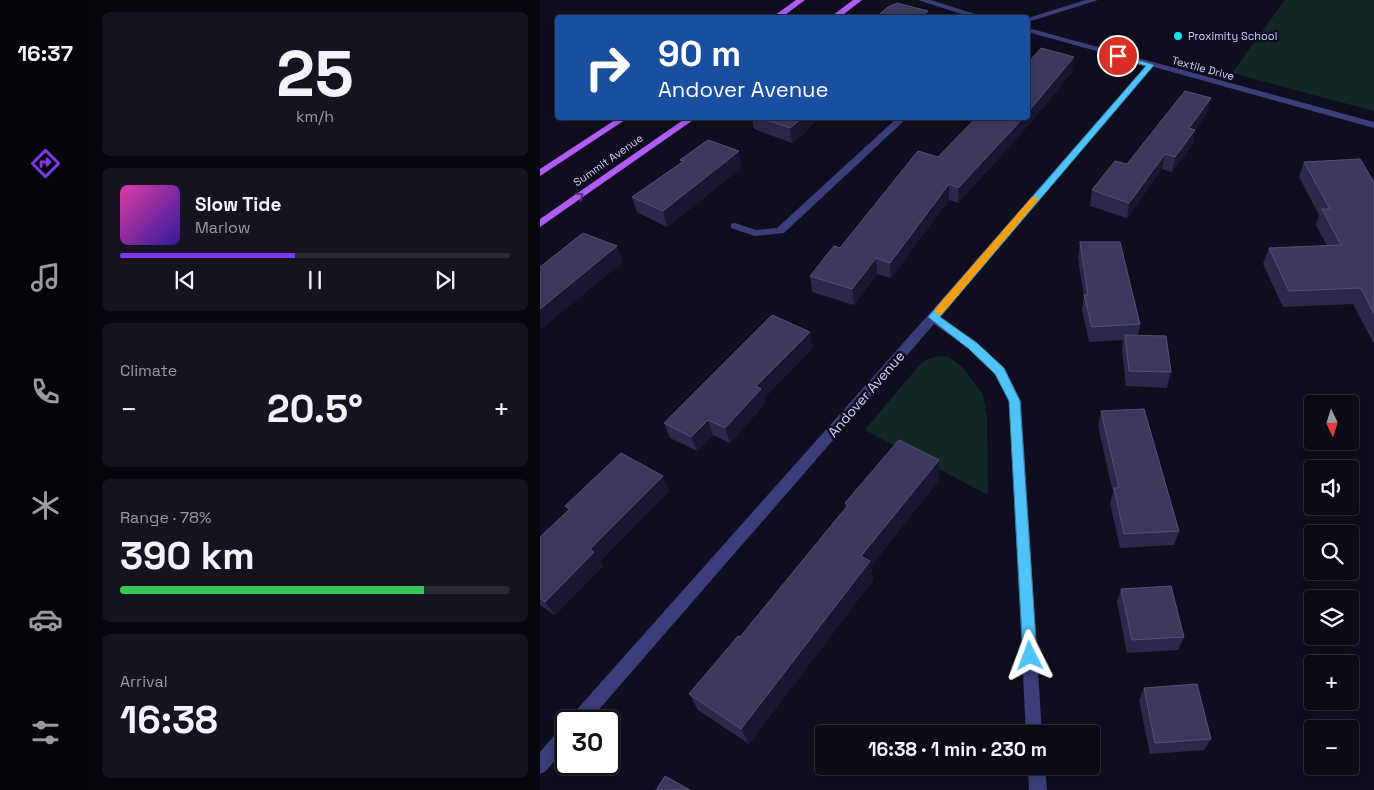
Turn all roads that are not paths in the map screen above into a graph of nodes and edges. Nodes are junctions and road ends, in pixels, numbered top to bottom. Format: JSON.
{"nodes":[{"id":1,"x":801,"y":0,"type":"edge"},
{"id":2,"x":858,"y":0,"type":"edge"},
{"id":3,"x":922,"y":0,"type":"edge"},
{"id":4,"x":1094,"y":0,"type":"edge"},
{"id":5,"x":779,"y":15,"type":"edge"},
{"id":6,"x":837,"y":15,"type":"edge"},
{"id":7,"x":974,"y":15,"type":"edge"},
{"id":8,"x":1030,"y":19,"type":"edge"},
{"id":9,"x":1030,"y":31,"type":"edge"},
{"id":10,"x":1151,"y":65,"type":"junction"},
{"id":11,"x":620,"y":120,"type":"edge"},
{"id":12,"x":688,"y":120,"type":"edge"},
{"id":13,"x":900,"y":120,"type":"edge"},
{"id":14,"x":1374,"y":125,"type":"edge"},
{"id":15,"x":540,"y":173,"type":"edge"},
{"id":16,"x":540,"y":224,"type":"edge"},
{"id":17,"x":735,"y":226,"type":"dead end"},
{"id":18,"x":933,"y":317,"type":"junction"},
{"id":19,"x":588,"y":710,"type":"edge"},
{"id":20,"x":1033,"y":725,"type":"edge"},
{"id":21,"x":555,"y":748,"type":"edge"},
{"id":22,"x":540,"y":765,"type":"edge"},
{"id":23,"x":1037,"y":775,"type":"edge"},
{"id":24,"x":1038,"y":790,"type":"edge"}],
"edges":[{"from":1,"to":5,"type":"main road"},
{"from":2,"to":6,"type":"main road"},
{"from":3,"to":7,"type":"street"},
{"from":4,"to":8,"type":"street"},
{"from":9,"to":10,"type":"street","name":"Textile Drive"},
{"from":10,"to":14,"type":"street","name":"Textile Drive"},
{"from":10,"to":18,"type":"street","name":"Andover Avenue"},
{"from":11,"to":15,"type":"main road","name":"Summit Avenue"},
{"from":16,"to":12,"type":"main road","name":"Summit Avenue","one_way":true},
{"from":13,"to":17,"type":"street"},
{"from":18,"to":19,"type":"street","name":"Andover Avenue"},
{"from":18,"to":20,"type":"street"},
{"from":21,"to":22,"type":"street"},
{"from":23,"to":24,"type":"street"}]}
